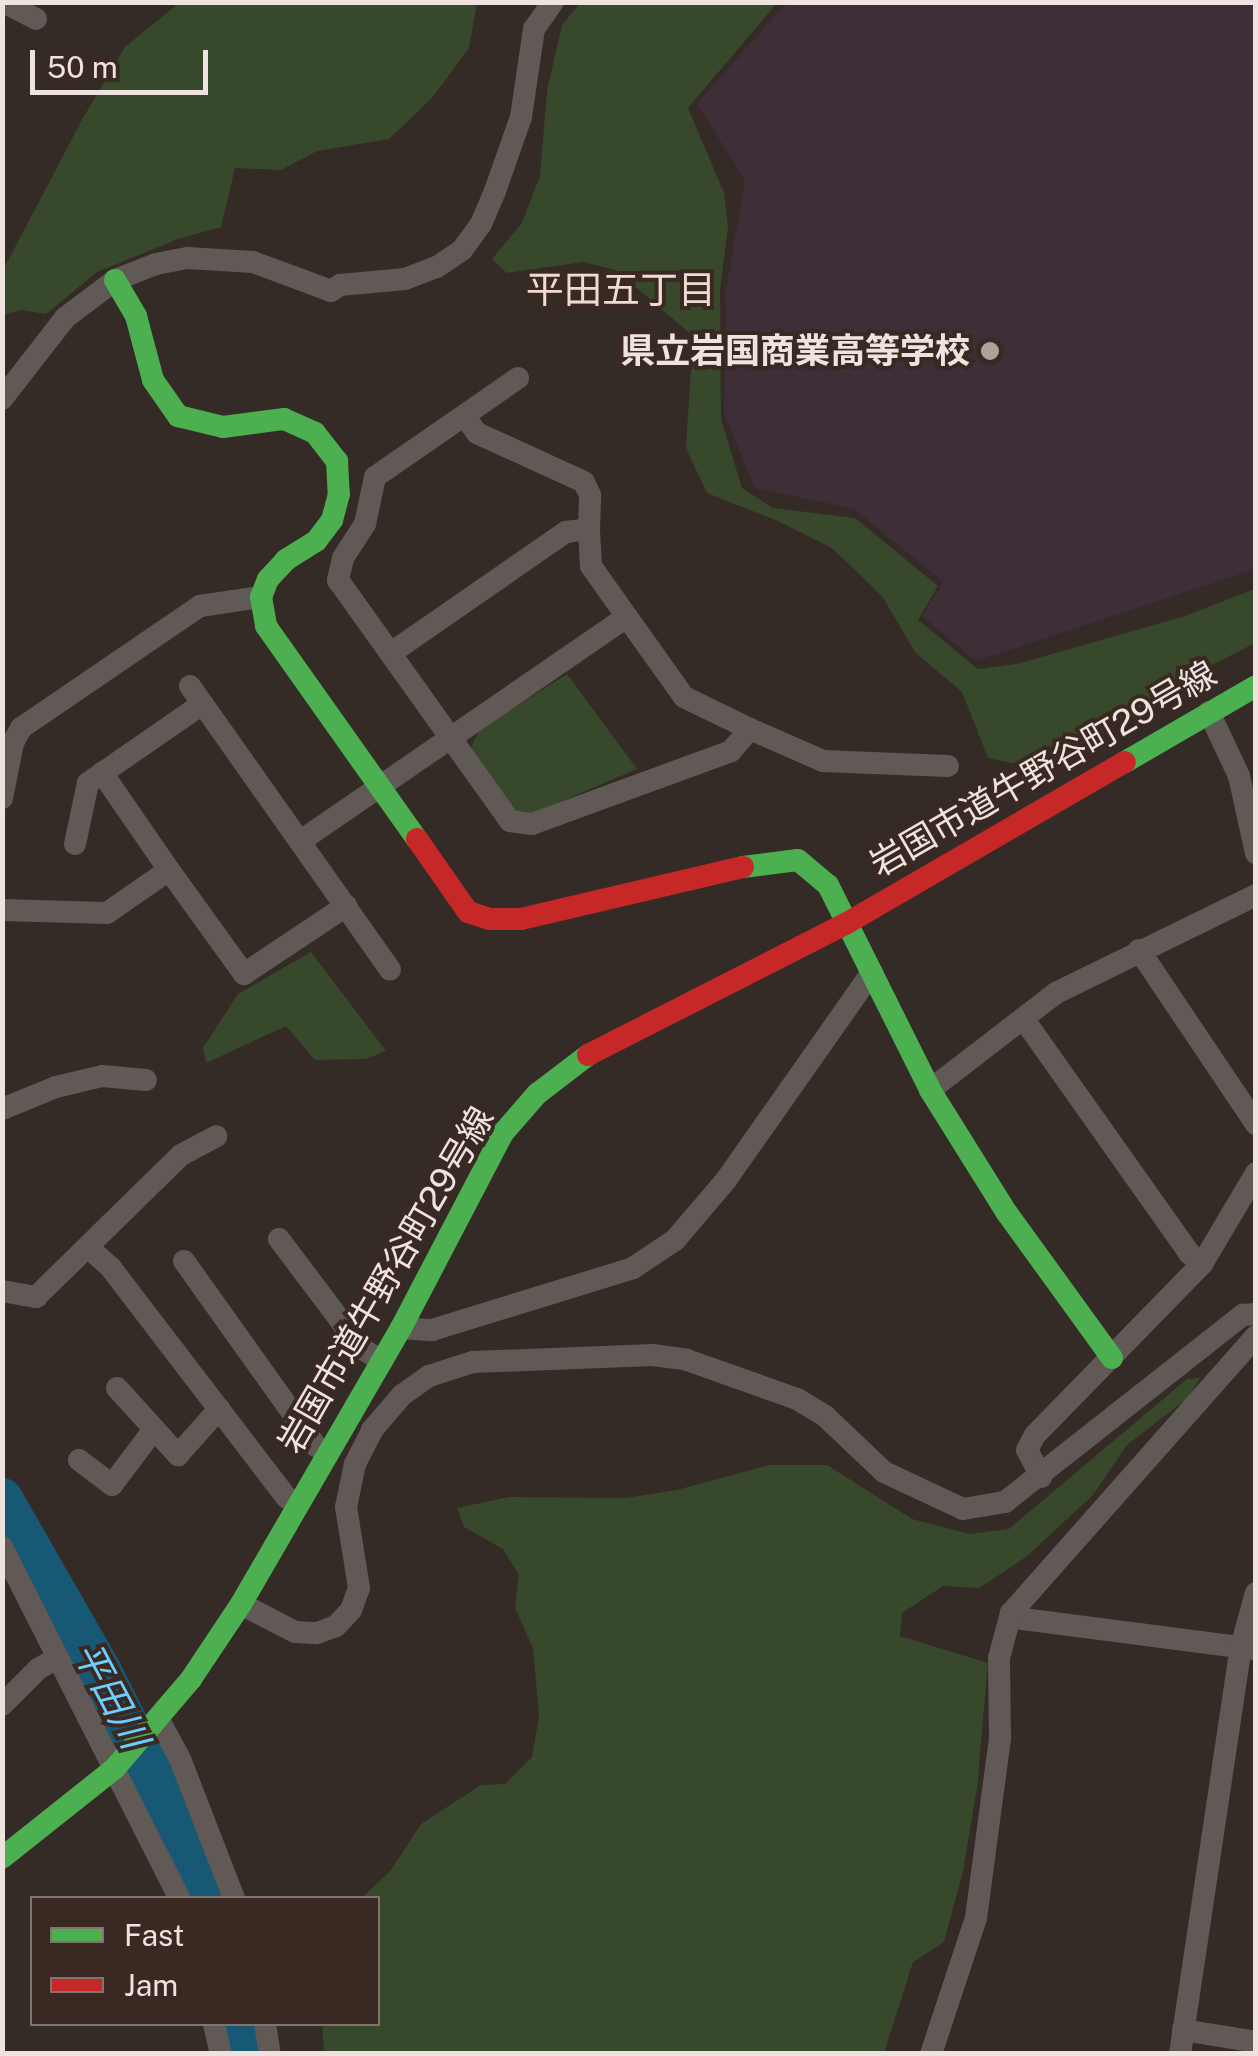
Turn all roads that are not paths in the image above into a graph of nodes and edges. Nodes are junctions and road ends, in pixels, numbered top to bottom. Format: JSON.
{"nodes":[{"id":1,"x":3,"y":2,"type":"edge"},
{"id":2,"x":553,"y":2,"type":"edge"},
{"id":3,"x":36,"y":19,"type":"dead end"},
{"id":4,"x":115,"y":280,"type":"junction"},
{"id":5,"x":518,"y":378,"type":"dead end"},
{"id":6,"x":2,"y":399,"type":"edge"},
{"id":7,"x":465,"y":417,"type":"junction"},
{"id":8,"x":589,"y":529,"type":"junction"},
{"id":9,"x":262,"y":597,"type":"junction"},
{"id":10,"x":627,"y":618,"type":"junction"},
{"id":11,"x":392,"y":653,"type":"junction"},
{"id":12,"x":1256,"y":686,"type":"edge"},
{"id":13,"x":1210,"y":712,"type":"junction"},
{"id":14,"x":750,"y":729,"type":"junction"},
{"id":15,"x":452,"y":739,"type":"junction"},
{"id":16,"x":948,"y":766,"type":"dead end"},
{"id":17,"x":102,"y":773,"type":"junction"},
{"id":18,"x":1247,"y":777,"type":"edge"},
{"id":19,"x":379,"y":788,"type":"junction"},
{"id":20,"x":2,"y":798,"type":"edge"},
{"id":21,"x":302,"y":840,"type":"junction"},
{"id":22,"x":75,"y":844,"type":"dead end"},
{"id":23,"x":1256,"y":852,"type":"edge"},
{"id":24,"x":169,"y":870,"type":"junction"},
{"id":25,"x":1256,"y":896,"type":"edge"},
{"id":26,"x":346,"y":906,"type":"junction"},
{"id":27,"x":2,"y":910,"type":"edge"},
{"id":28,"x":848,"y":922,"type":"junction"},
{"id":29,"x":1139,"y":950,"type":"junction"},
{"id":30,"x":390,"y":970,"type":"dead end"},
{"id":31,"x":872,"y":972,"type":"junction"},
{"id":32,"x":1025,"y":1021,"type":"junction"},
{"id":33,"x":146,"y":1080,"type":"dead end"},
{"id":34,"x":930,"y":1090,"type":"junction"},
{"id":35,"x":2,"y":1110,"type":"edge"},
{"id":36,"x":1256,"y":1124,"type":"edge"},
{"id":37,"x":216,"y":1136,"type":"dead end"},
{"id":38,"x":1256,"y":1173,"type":"edge"},
{"id":39,"x":279,"y":1238,"type":"dead end"},
{"id":40,"x":89,"y":1248,"type":"junction"},
{"id":41,"x":184,"y":1261,"type":"dead end"},
{"id":42,"x":1202,"y":1264,"type":"junction"},
{"id":43,"x":2,"y":1291,"type":"edge"},
{"id":44,"x":1256,"y":1314,"type":"edge"},
{"id":45,"x":401,"y":1328,"type":"junction"},
{"id":46,"x":1256,"y":1336,"type":"edge"},
{"id":47,"x":1112,"y":1358,"type":"junction"},
{"id":48,"x":382,"y":1361,"type":"junction"},
{"id":49,"x":117,"y":1388,"type":"dead end"},
{"id":50,"x":219,"y":1409,"type":"junction"},
{"id":51,"x":154,"y":1428,"type":"junction"},
{"id":52,"x":328,"y":1453,"type":"junction"},
{"id":53,"x":80,"y":1460,"type":"dead end"},
{"id":54,"x":1041,"y":1477,"type":"junction"},
{"id":55,"x":298,"y":1505,"type":"junction"},
{"id":56,"x":2,"y":1546,"type":"edge"},
{"id":57,"x":1256,"y":1593,"type":"edge"},
{"id":58,"x":240,"y":1604,"type":"junction"},
{"id":59,"x":1010,"y":1613,"type":"junction"},
{"id":60,"x":1248,"y":1648,"type":"edge"},
{"id":61,"x":57,"y":1658,"type":"junction"},
{"id":62,"x":2,"y":1704,"type":"edge"},
{"id":63,"x":157,"y":1722,"type":"junction"},
{"id":64,"x":119,"y":1764,"type":"junction"},
{"id":65,"x":2,"y":1858,"type":"edge"},
{"id":66,"x":178,"y":1896,"type":"edge"},
{"id":67,"x":233,"y":1896,"type":"edge"},
{"id":68,"x":214,"y":2026,"type":"edge"},
{"id":69,"x":265,"y":2026,"type":"edge"},
{"id":70,"x":1182,"y":2042,"type":"edge"},
{"id":71,"x":1256,"y":2042,"type":"edge"},
{"id":72,"x":220,"y":2054,"type":"edge"},
{"id":73,"x":270,"y":2054,"type":"edge"},
{"id":74,"x":931,"y":2054,"type":"edge"}],
"edges":[{"from":1,"to":3,"type":"street"},
{"from":2,"to":4,"type":"street"},
{"from":4,"to":6,"type":"street"},
{"from":4,"to":9,"type":"street"},
{"from":5,"to":7,"type":"street"},
{"from":7,"to":8,"type":"street"},
{"from":7,"to":11,"type":"street"},
{"from":8,"to":10,"type":"street"},
{"from":8,"to":11,"type":"street"},
{"from":9,"to":19,"type":"street"},
{"from":9,"to":20,"type":"street"},
{"from":10,"to":14,"type":"street"},
{"from":10,"to":15,"type":"street"},
{"from":11,"to":15,"type":"street"},
{"from":12,"to":13,"type":"street","name":"岩国市道牛野谷町29号線"},
{"from":13,"to":18,"type":"street"},
{"from":13,"to":28,"type":"street","name":"岩国市道牛野谷町29号線"},
{"from":14,"to":15,"type":"street"},
{"from":14,"to":16,"type":"street"},
{"from":15,"to":19,"type":"street"},
{"from":17,"to":21,"type":"street"},
{"from":17,"to":22,"type":"street"},
{"from":17,"to":24,"type":"street"},
{"from":18,"to":23,"type":"street"},
{"from":19,"to":21,"type":"street"},
{"from":19,"to":28,"type":"street"},
{"from":21,"to":26,"type":"street"},
{"from":24,"to":26,"type":"street"},
{"from":24,"to":27,"type":"street"},
{"from":25,"to":29,"type":"street"},
{"from":26,"to":30,"type":"street"},
{"from":28,"to":31,"type":"street"},
{"from":28,"to":45,"type":"street","name":"岩国市道牛野谷町29号線"},
{"from":29,"to":32,"type":"street"},
{"from":29,"to":36,"type":"street"},
{"from":31,"to":34,"type":"street"},
{"from":31,"to":45,"type":"street"},
{"from":32,"to":34,"type":"street"},
{"from":32,"to":42,"type":"street"},
{"from":33,"to":35,"type":"street"},
{"from":34,"to":47,"type":"street"},
{"from":37,"to":40,"type":"street"},
{"from":38,"to":42,"type":"street"},
{"from":39,"to":48,"type":"street"},
{"from":40,"to":43,"type":"street"},
{"from":40,"to":50,"type":"street"},
{"from":41,"to":52,"type":"street"},
{"from":42,"to":47,"type":"street"},
{"from":44,"to":54,"type":"street"},
{"from":45,"to":48,"type":"street","name":"岩国市道牛野谷町29号線"},
{"from":46,"to":59,"type":"street"},
{"from":47,"to":54,"type":"street"},
{"from":48,"to":52,"type":"street","name":"岩国市道牛野谷町29号線"},
{"from":49,"to":51,"type":"street"},
{"from":50,"to":51,"type":"street"},
{"from":50,"to":55,"type":"street"},
{"from":51,"to":53,"type":"street"},
{"from":52,"to":55,"type":"street","name":"岩国市道牛野谷町29号線"},
{"from":54,"to":58,"type":"street"},
{"from":55,"to":58,"type":"street","name":"岩国市道牛野谷町29号線"},
{"from":56,"to":61,"type":"street"},
{"from":57,"to":60,"type":"street"},
{"from":58,"to":63,"type":"street","name":"岩国市道牛野谷町29号線"},
{"from":59,"to":60,"type":"street"},
{"from":59,"to":74,"type":"street"},
{"from":60,"to":70,"type":"street"},
{"from":61,"to":62,"type":"street"},
{"from":61,"to":64,"type":"street"},
{"from":63,"to":64,"type":"street","name":"岩国市道牛野谷町29号線"},
{"from":63,"to":67,"type":"street"},
{"from":64,"to":65,"type":"street","name":"岩国市道牛野谷町29号線"},
{"from":64,"to":66,"type":"street"},
{"from":68,"to":72,"type":"street"},
{"from":69,"to":73,"type":"street"},
{"from":70,"to":71,"type":"street"}]}
